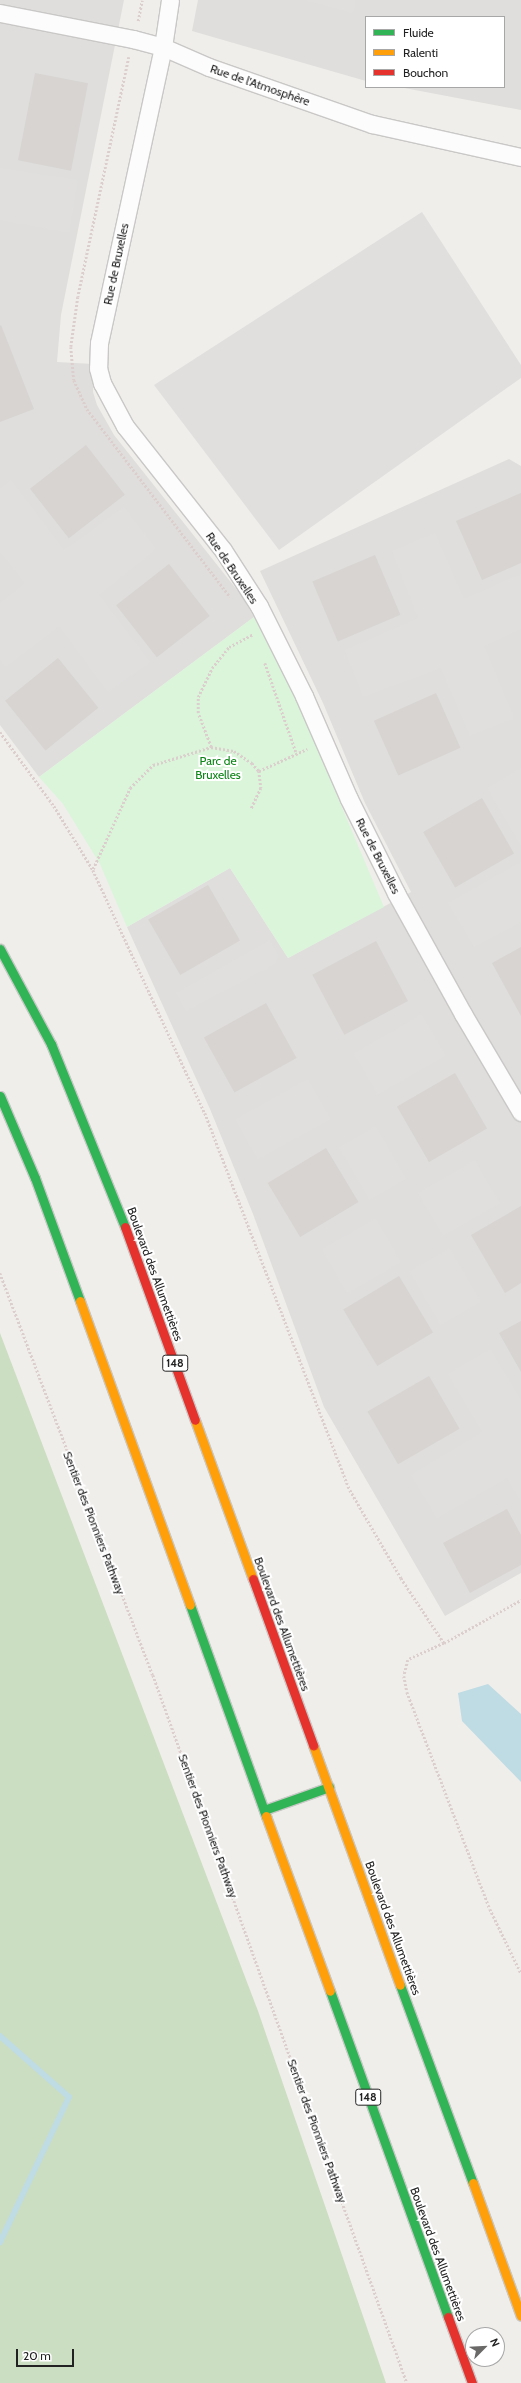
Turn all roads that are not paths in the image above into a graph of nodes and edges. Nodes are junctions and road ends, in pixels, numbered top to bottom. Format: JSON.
{"nodes":[{"id":1,"x":170,"y":0,"type":"edge"},
{"id":2,"x":0,"y":13,"type":"edge"},
{"id":3,"x":163,"y":47,"type":"junction"},
{"id":4,"x":521,"y":157,"type":"edge"},
{"id":5,"x":0,"y":949,"type":"edge"},
{"id":6,"x":0,"y":1096,"type":"edge"},
{"id":7,"x":521,"y":1112,"type":"edge"},
{"id":8,"x":329,"y":1787,"type":"junction"},
{"id":9,"x":264,"y":1810,"type":"junction"},
{"id":10,"x":521,"y":2316,"type":"edge"},
{"id":11,"x":472,"y":2383,"type":"edge"}],
"edges":[{"from":1,"to":3,"type":"street","name":"Rue de Bruxelles"},
{"from":2,"to":3,"type":"street","name":"Rue de l'Atmosphère"},
{"from":3,"to":4,"type":"street","name":"Rue de l'Atmosphère"},
{"from":3,"to":7,"type":"street","name":"Rue de Bruxelles"},
{"from":5,"to":8,"type":"highway","name":"Boulevard des Allumettières","number":"148"},
{"from":6,"to":9,"type":"highway","name":"Boulevard des Allumettières","number":"148"},
{"from":8,"to":9,"type":"highway"},
{"from":8,"to":10,"type":"highway","name":"Boulevard des Allumettières","number":"148"},
{"from":9,"to":11,"type":"highway","name":"Boulevard des Allumettières","number":"148"}]}
